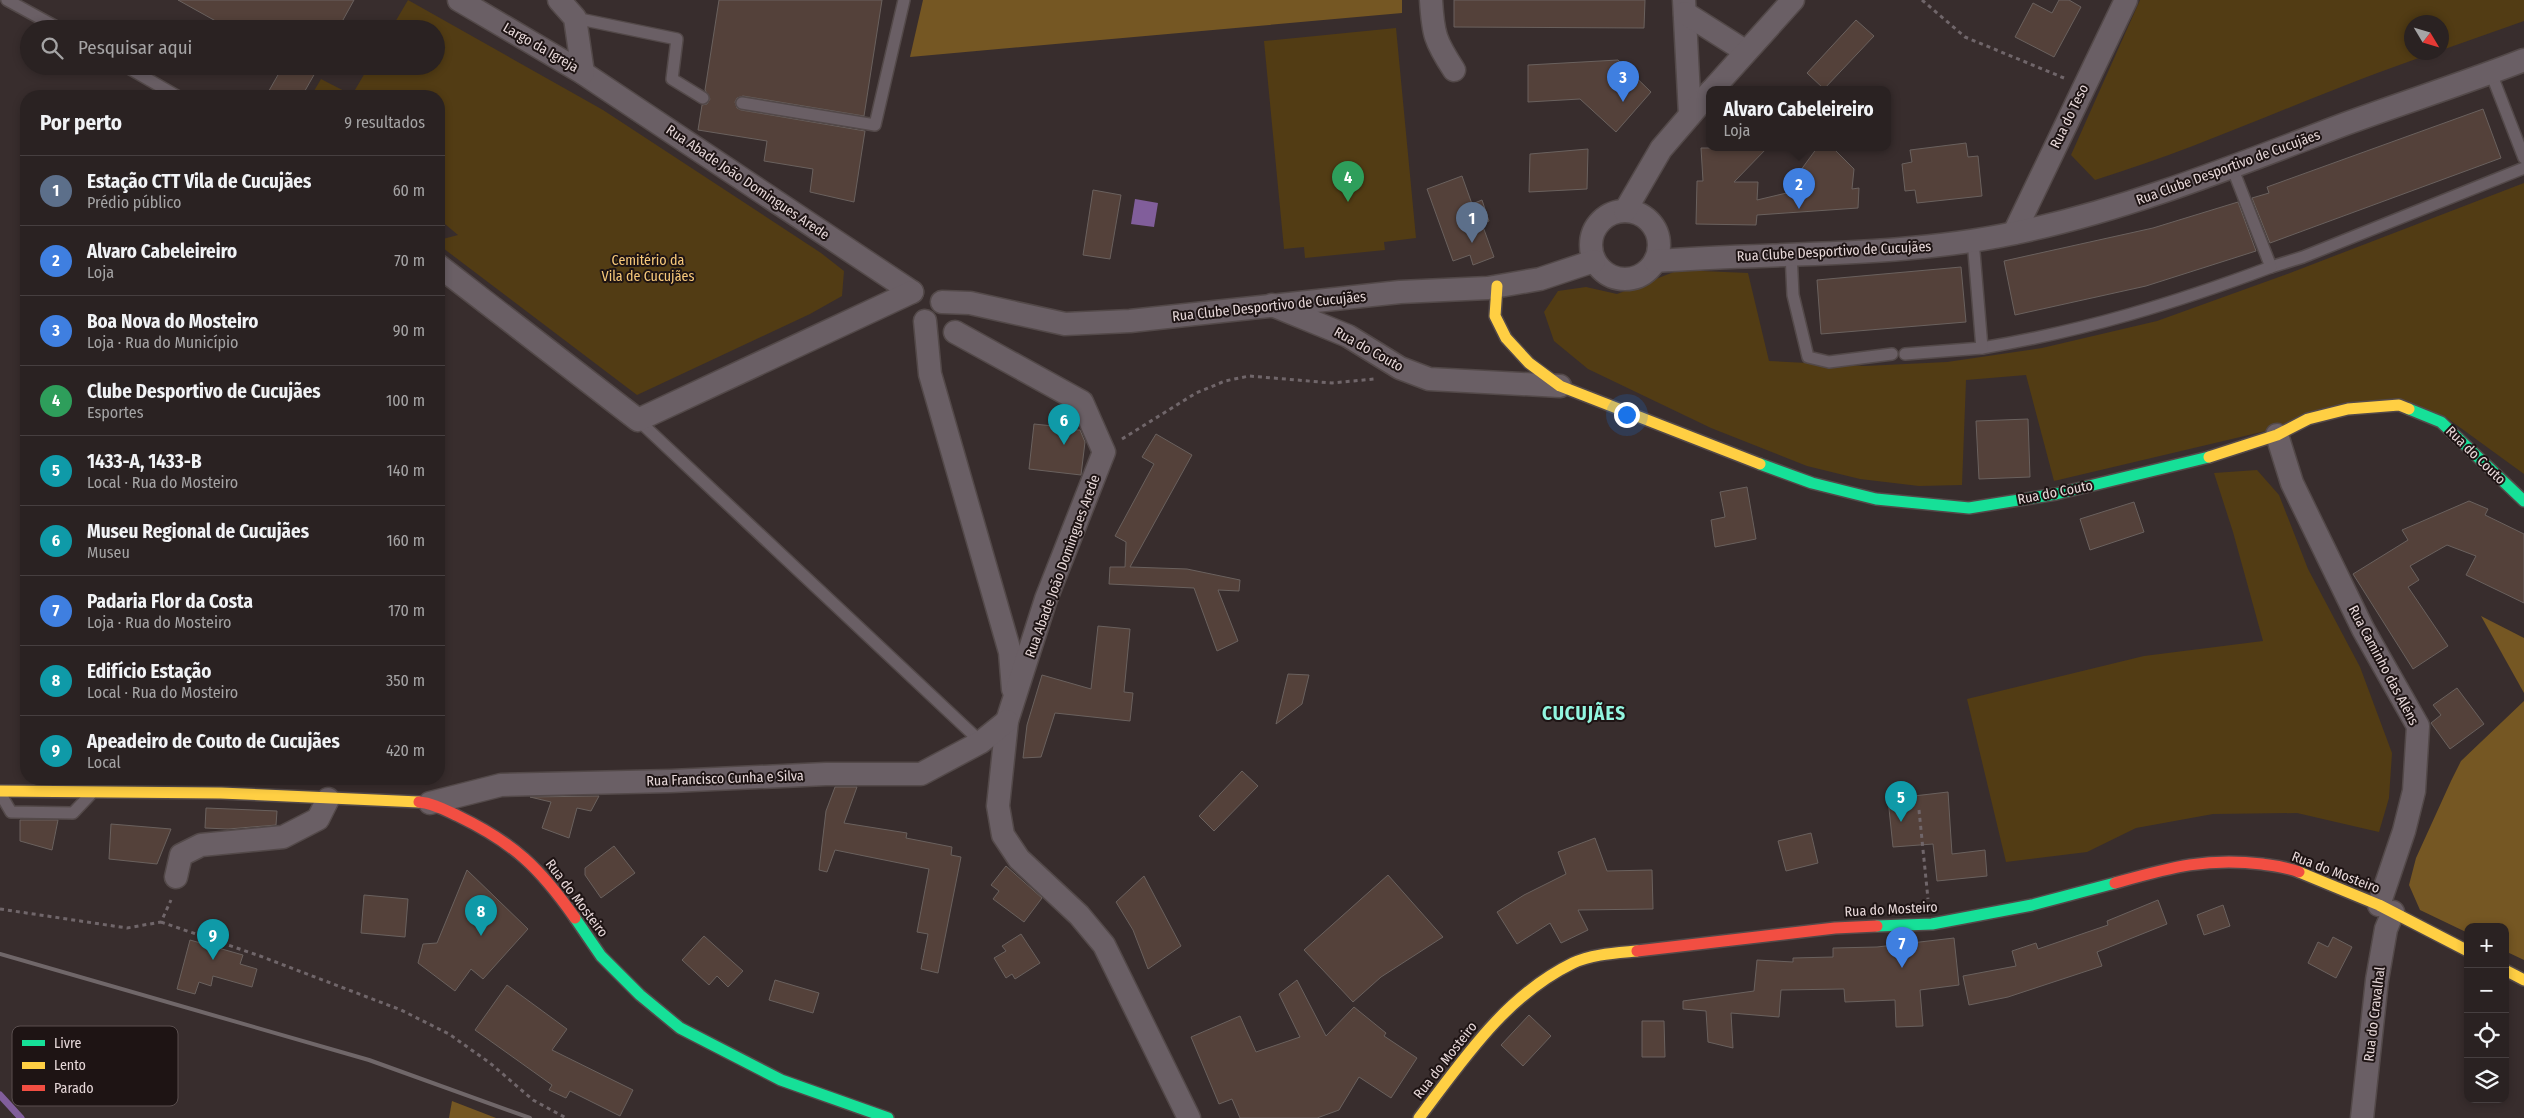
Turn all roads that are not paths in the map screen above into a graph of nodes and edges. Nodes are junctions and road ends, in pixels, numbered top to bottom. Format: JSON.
{"nodes":[{"id":1,"x":7,"y":0,"type":"edge"},
{"id":2,"x":459,"y":0,"type":"edge"},
{"id":3,"x":559,"y":0,"type":"edge"},
{"id":4,"x":904,"y":0,"type":"edge"},
{"id":5,"x":1431,"y":0,"type":"edge"},
{"id":6,"x":1793,"y":0,"type":"edge"},
{"id":7,"x":2126,"y":0,"type":"edge"},
{"id":8,"x":1685,"y":6,"type":"edge"},
{"id":9,"x":575,"y":18,"type":"junction"},
{"id":10,"x":44,"y":20,"type":"edge"},
{"id":11,"x":1745,"y":51,"type":"junction"},
{"id":12,"x":2524,"y":60,"type":"edge"},
{"id":13,"x":1454,"y":70,"type":"dead end"},
{"id":14,"x":583,"y":73,"type":"junction"},
{"id":15,"x":2491,"y":73,"type":"junction"},
{"id":16,"x":141,"y":75,"type":"edge"},
{"id":17,"x":1715,"y":86,"type":"edge"},
{"id":18,"x":167,"y":90,"type":"edge"},
{"id":19,"x":1706,"y":97,"type":"edge"},
{"id":20,"x":703,"y":98,"type":"dead end"},
{"id":21,"x":742,"y":104,"type":"dead end"},
{"id":22,"x":1690,"y":116,"type":"junction"},
{"id":23,"x":2524,"y":158,"type":"edge"},
{"id":24,"x":2232,"y":167,"type":"junction"},
{"id":25,"x":2524,"y":168,"type":"edge"},
{"id":26,"x":1625,"y":211,"type":"junction"},
{"id":27,"x":2014,"y":233,"type":"junction"},
{"id":28,"x":1973,"y":240,"type":"junction"},
{"id":29,"x":1791,"y":253,"type":"junction"},
{"id":30,"x":1594,"y":261,"type":"junction"},
{"id":31,"x":1655,"y":261,"type":"junction"},
{"id":32,"x":2271,"y":267,"type":"junction"},
{"id":33,"x":445,"y":271,"type":"edge"},
{"id":34,"x":1497,"y":286,"type":"junction"},
{"id":35,"x":912,"y":292,"type":"junction"},
{"id":36,"x":942,"y":302,"type":"junction"},
{"id":37,"x":1271,"y":305,"type":"junction"},
{"id":38,"x":925,"y":321,"type":"junction"},
{"id":39,"x":955,"y":332,"type":"dead end"},
{"id":40,"x":1982,"y":348,"type":"junction"},
{"id":41,"x":1892,"y":354,"type":"dead end"},
{"id":42,"x":1905,"y":354,"type":"dead end"},
{"id":43,"x":1560,"y":386,"type":"junction"},
{"id":44,"x":638,"y":420,"type":"junction"},
{"id":45,"x":2277,"y":435,"type":"junction"},
{"id":46,"x":2524,"y":501,"type":"edge"},
{"id":47,"x":1014,"y":699,"type":"junction"},
{"id":48,"x":1007,"y":721,"type":"junction"},
{"id":49,"x":981,"y":742,"type":"junction"},
{"id":50,"x":0,"y":792,"type":"edge"},
{"id":51,"x":93,"y":792,"type":"junction"},
{"id":52,"x":328,"y":799,"type":"junction"},
{"id":53,"x":430,"y":803,"type":"junction"},
{"id":54,"x":176,"y":877,"type":"road end"},
{"id":55,"x":2386,"y":908,"type":"junction"},
{"id":56,"x":2464,"y":949,"type":"edge"},
{"id":57,"x":2509,"y":972,"type":"edge"},
{"id":58,"x":2524,"y":980,"type":"edge"},
{"id":59,"x":868,"y":1114,"type":"edge"},
{"id":60,"x":888,"y":1118,"type":"edge"},
{"id":61,"x":1189,"y":1118,"type":"edge"},
{"id":62,"x":1419,"y":1118,"type":"edge"},
{"id":63,"x":2362,"y":1118,"type":"edge"}],
"edges":[{"from":1,"to":10,"type":"lane"},
{"from":2,"to":14,"type":"street","name":"Largo da Igreja"},
{"from":3,"to":9,"type":"street"},
{"from":4,"to":21,"type":"lane"},
{"from":5,"to":13,"type":"street"},
{"from":6,"to":11,"type":"street"},
{"from":7,"to":27,"type":"street","name":"Rua do Teso"},
{"from":8,"to":11,"type":"street"},
{"from":8,"to":22,"type":"street"},
{"from":9,"to":14,"type":"street","name":"Largo da Igreja"},
{"from":9,"to":20,"type":"lane"},
{"from":11,"to":17,"type":"street"},
{"from":12,"to":15,"type":"street","name":"Rua Clube Desportivo de Cucujães"},
{"from":14,"to":35,"type":"street","name":"Rua Abade João Domingues Arede"},
{"from":15,"to":23,"type":"lane"},
{"from":15,"to":24,"type":"street","name":"Rua Clube Desportivo de Cucujães"},
{"from":16,"to":18,"type":"lane"},
{"from":19,"to":22,"type":"street"},
{"from":22,"to":26,"type":"street"},
{"from":24,"to":27,"type":"street","name":"Rua Clube Desportivo de Cucujães"},
{"from":24,"to":32,"type":"lane"},
{"from":25,"to":32,"type":"lane"},
{"from":26,"to":30,"type":"street"},
{"from":26,"to":31,"type":"street"},
{"from":27,"to":28,"type":"street","name":"Rua Clube Desportivo de Cucujães"},
{"from":28,"to":29,"type":"street","name":"Rua Clube Desportivo de Cucujães"},
{"from":28,"to":40,"type":"lane"},
{"from":29,"to":31,"type":"street","name":"Rua Clube Desportivo de Cucujães"},
{"from":29,"to":41,"type":"lane"},
{"from":30,"to":31,"type":"street"},
{"from":30,"to":34,"type":"street","name":"Rua Clube Desportivo de Cucujães"},
{"from":32,"to":40,"type":"lane"},
{"from":33,"to":44,"type":"street"},
{"from":34,"to":37,"type":"street","name":"Rua Clube Desportivo de Cucujães"},
{"from":34,"to":43,"type":"main road","name":"Rua do Couto"},
{"from":35,"to":36,"type":"street"},
{"from":35,"to":38,"type":"street"},
{"from":35,"to":44,"type":"street"},
{"from":36,"to":37,"type":"street","name":"Rua Clube Desportivo de Cucujães"},
{"from":36,"to":38,"type":"street"},
{"from":37,"to":43,"type":"street","name":"Rua do Couto"},
{"from":38,"to":47,"type":"street"},
{"from":39,"to":47,"type":"street","name":"Rua Abade João Domingues Arede"},
{"from":40,"to":42,"type":"lane"},
{"from":43,"to":45,"type":"main road","name":"Rua do Couto"},
{"from":44,"to":49,"type":"lane"},
{"from":45,"to":46,"type":"main road","name":"Rua do Couto"},
{"from":45,"to":55,"type":"street","name":"Rua Caminho das Aléns"},
{"from":47,"to":48,"type":"street","name":"Rua Abade João Domingues Arede"},
{"from":48,"to":49,"type":"street","name":"Rua Francisco Cunha e Silva"},
{"from":48,"to":61,"type":"street","name":"Rua Abade João Domingues Arede"},
{"from":49,"to":53,"type":"street","name":"Rua Francisco Cunha e Silva"},
{"from":50,"to":51,"type":"main road","name":"Rua do Mosteiro"},
{"from":50,"to":51,"type":"lane"},
{"from":51,"to":52,"type":"main road","name":"Rua do Mosteiro"},
{"from":52,"to":53,"type":"main road","name":"Rua do Mosteiro"},
{"from":52,"to":54,"type":"street"},
{"from":53,"to":59,"type":"main road","name":"Rua do Mosteiro"},
{"from":55,"to":56,"type":"main road","name":"Rua do Mosteiro"},
{"from":55,"to":62,"type":"main road","name":"Rua do Mosteiro"},
{"from":55,"to":63,"type":"street","name":"Rua do Cravalhal"},
{"from":57,"to":58,"type":"main road"},
{"from":59,"to":60,"type":"main road","name":"Rua do Mosteiro"}]}
